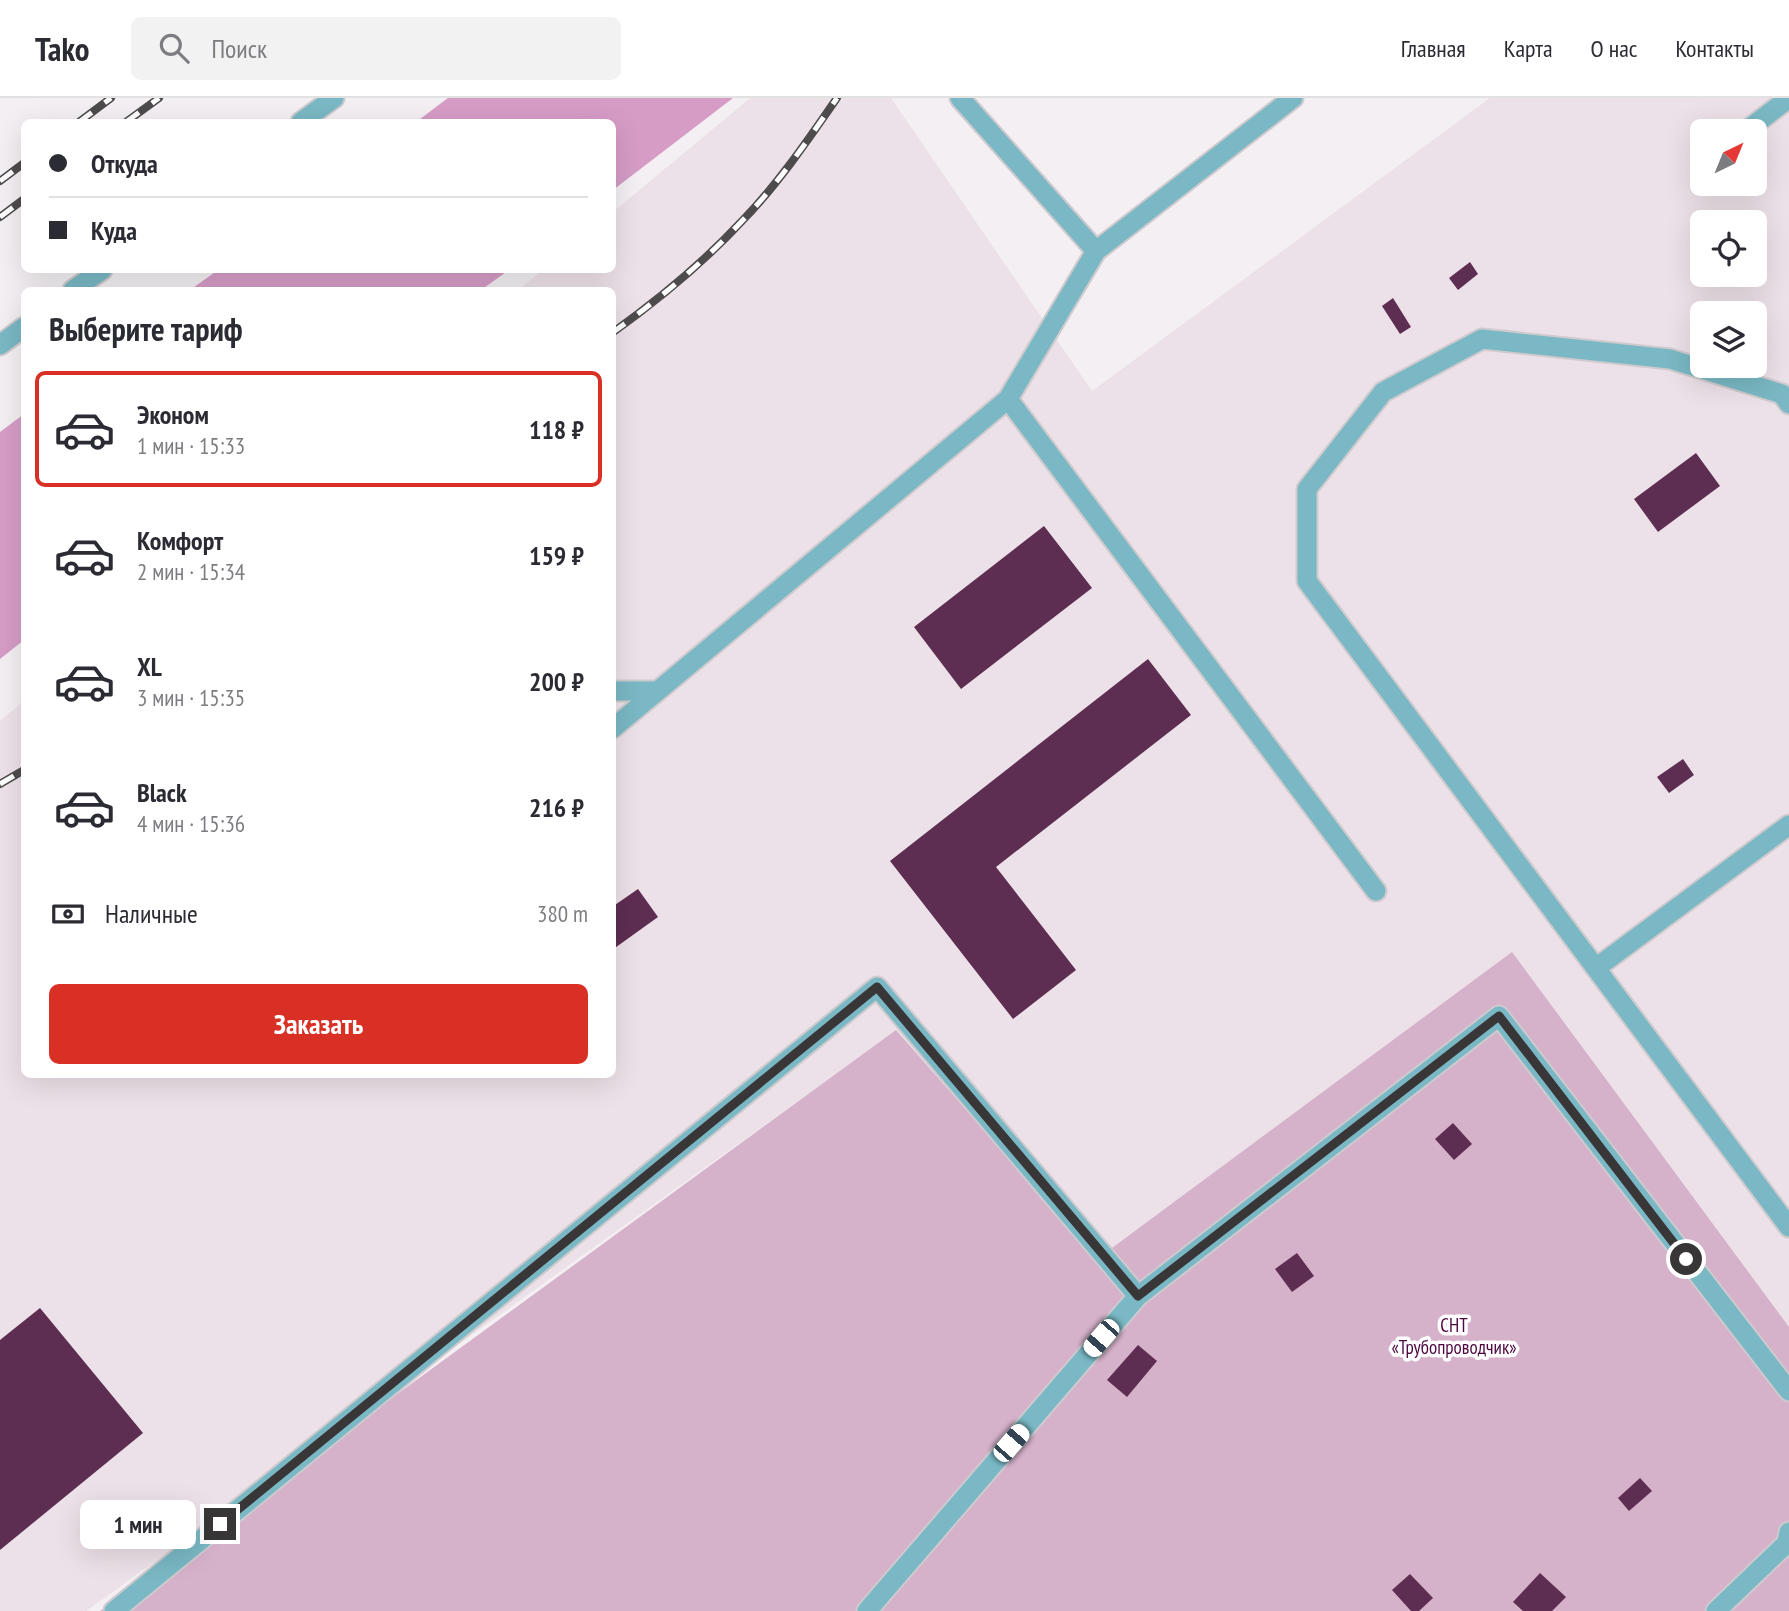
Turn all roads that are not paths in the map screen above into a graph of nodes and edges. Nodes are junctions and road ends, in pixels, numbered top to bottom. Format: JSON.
{"nodes":[{"id":1,"x":334,"y":98,"type":"edge"},
{"id":2,"x":960,"y":98,"type":"edge"},
{"id":3,"x":1293,"y":98,"type":"edge"},
{"id":4,"x":1789,"y":98,"type":"edge"},
{"id":5,"x":305,"y":119,"type":"edge"},
{"id":6,"x":1762,"y":119,"type":"edge"},
{"id":7,"x":1096,"y":251,"type":"junction"},
{"id":8,"x":98,"y":273,"type":"edge"},
{"id":9,"x":78,"y":287,"type":"edge"},
{"id":10,"x":21,"y":329,"type":"edge"},
{"id":11,"x":0,"y":345,"type":"edge"},
{"id":12,"x":1008,"y":400,"type":"junction"},
{"id":13,"x":1789,"y":404,"type":"edge"},
{"id":14,"x":616,"y":691,"type":"edge"},
{"id":15,"x":657,"y":691,"type":"junction"},
{"id":16,"x":616,"y":726,"type":"edge"},
{"id":17,"x":1789,"y":825,"type":"edge"},
{"id":18,"x":1376,"y":891,"type":"dead end"},
{"id":19,"x":1596,"y":968,"type":"junction"},
{"id":20,"x":1789,"y":1227,"type":"edge"},
{"id":21,"x":1138,"y":1296,"type":"junction"},
{"id":22,"x":1789,"y":1391,"type":"edge"},
{"id":23,"x":1789,"y":1532,"type":"edge"},
{"id":24,"x":114,"y":1611,"type":"edge"},
{"id":25,"x":867,"y":1611,"type":"edge"},
{"id":26,"x":1716,"y":1611,"type":"edge"}],
"edges":[{"from":1,"to":5,"type":"street"},
{"from":2,"to":7,"type":"street"},
{"from":3,"to":7,"type":"street"},
{"from":4,"to":6,"type":"street"},
{"from":7,"to":12,"type":"street"},
{"from":8,"to":9,"type":"street"},
{"from":10,"to":11,"type":"street"},
{"from":12,"to":15,"type":"street"},
{"from":12,"to":18,"type":"street"},
{"from":13,"to":19,"type":"street"},
{"from":14,"to":15,"type":"street"},
{"from":15,"to":16,"type":"street"},
{"from":17,"to":19,"type":"street"},
{"from":19,"to":20,"type":"street"},
{"from":21,"to":22,"type":"street"},
{"from":21,"to":24,"type":"street"},
{"from":21,"to":25,"type":"street"},
{"from":23,"to":26,"type":"street"}]}
